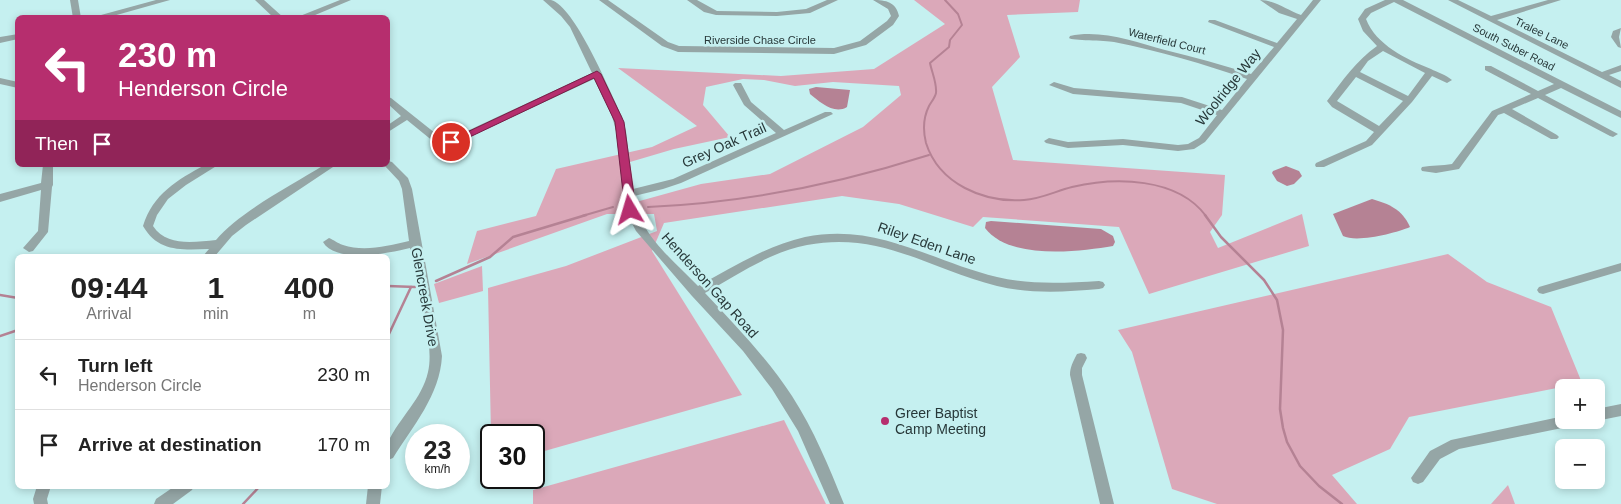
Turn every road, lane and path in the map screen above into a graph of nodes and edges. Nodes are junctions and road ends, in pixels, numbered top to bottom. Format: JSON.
{"nodes":[{"id":1,"x":74,"y":0,"type":"edge"},
{"id":2,"x":166,"y":0,"type":"edge"},
{"id":3,"x":259,"y":0,"type":"edge"},
{"id":4,"x":347,"y":0,"type":"edge"},
{"id":5,"x":547,"y":0,"type":"edge"},
{"id":6,"x":603,"y":0,"type":"edge"},
{"id":7,"x":691,"y":0,"type":"edge"},
{"id":8,"x":834,"y":0,"type":"edge"},
{"id":9,"x":877,"y":0,"type":"edge"},
{"id":10,"x":1264,"y":0,"type":"edge"},
{"id":11,"x":1317,"y":0,"type":"edge"},
{"id":12,"x":1392,"y":0,"type":"edge"},
{"id":13,"x":1398,"y":0,"type":"edge"},
{"id":14,"x":1452,"y":0,"type":"edge"},
{"id":15,"x":1558,"y":0,"type":"edge"},
{"id":16,"x":76,"y":15,"type":"edge"},
{"id":17,"x":106,"y":15,"type":"edge"},
{"id":18,"x":276,"y":15,"type":"edge"},
{"id":19,"x":307,"y":15,"type":"edge"},
{"id":20,"x":1302,"y":18,"type":"junction"},
{"id":21,"x":1490,"y":19,"type":"junction"},
{"id":22,"x":1212,"y":22,"type":"dead end"},
{"id":23,"x":1621,"y":31,"type":"edge"},
{"id":24,"x":15,"y":37,"type":"edge"},
{"id":25,"x":1073,"y":38,"type":"dead end"},
{"id":26,"x":0,"y":40,"type":"edge"},
{"id":27,"x":1621,"y":45,"type":"edge"},
{"id":28,"x":1279,"y":46,"type":"junction"},
{"id":29,"x":1382,"y":47,"type":"junction"},
{"id":30,"x":1488,"y":68,"type":"dead end"},
{"id":31,"x":1621,"y":68,"type":"edge"},
{"id":32,"x":1354,"y":72,"type":"junction"},
{"id":33,"x":1431,"y":72,"type":"junction"},
{"id":34,"x":597,"y":74,"type":"junction"},
{"id":35,"x":1602,"y":75,"type":"junction"},
{"id":36,"x":1253,"y":78,"type":"junction"},
{"id":37,"x":1446,"y":80,"type":"dead end"},
{"id":38,"x":0,"y":81,"type":"edge"},
{"id":39,"x":15,"y":84,"type":"edge"},
{"id":40,"x":1562,"y":84,"type":"junction"},
{"id":41,"x":1054,"y":85,"type":"dead end"},
{"id":42,"x":1621,"y":85,"type":"edge"},
{"id":43,"x":738,"y":86,"type":"dead end"},
{"id":44,"x":1537,"y":94,"type":"junction"},
{"id":45,"x":1409,"y":100,"type":"junction"},
{"id":46,"x":390,"y":102,"type":"edge"},
{"id":47,"x":1503,"y":108,"type":"junction"},
{"id":48,"x":828,"y":114,"type":"dead end"},
{"id":49,"x":1224,"y":114,"type":"junction"},
{"id":50,"x":1621,"y":115,"type":"edge"},
{"id":51,"x":407,"y":116,"type":"junction"},
{"id":52,"x":390,"y":128,"type":"edge"},
{"id":53,"x":1380,"y":131,"type":"junction"},
{"id":54,"x":783,"y":134,"type":"junction"},
{"id":55,"x":1613,"y":134,"type":"dead end"},
{"id":56,"x":1554,"y":137,"type":"dead end"},
{"id":57,"x":1049,"y":141,"type":"dead end"},
{"id":58,"x":1320,"y":164,"type":"dead end"},
{"id":59,"x":390,"y":166,"type":"edge"},
{"id":60,"x":48,"y":167,"type":"edge"},
{"id":61,"x":209,"y":167,"type":"edge"},
{"id":62,"x":328,"y":167,"type":"edge"},
{"id":63,"x":1426,"y":169,"type":"dead end"},
{"id":64,"x":48,"y":185,"type":"junction"},
{"id":65,"x":629,"y":193,"type":"junction"},
{"id":66,"x":0,"y":198,"type":"edge"},
{"id":67,"x":329,"y":242,"type":"dead end"},
{"id":68,"x":415,"y":243,"type":"junction"},
{"id":69,"x":218,"y":244,"type":"junction"},
{"id":70,"x":29,"y":248,"type":"dead end"},
{"id":71,"x":210,"y":254,"type":"edge"},
{"id":72,"x":1621,"y":267,"type":"edge"},
{"id":73,"x":1098,"y":285,"type":"dead end"},
{"id":74,"x":1543,"y":290,"type":"dead end"},
{"id":75,"x":696,"y":293,"type":"junction"},
{"id":76,"x":1081,"y":358,"type":"dead end"},
{"id":77,"x":1621,"y":410,"type":"edge"},
{"id":78,"x":1605,"y":413,"type":"edge"},
{"id":79,"x":1555,"y":424,"type":"edge"},
{"id":80,"x":390,"y":451,"type":"edge"},
{"id":81,"x":1418,"y":478,"type":"dead end"},
{"id":82,"x":44,"y":489,"type":"edge"},
{"id":83,"x":183,"y":489,"type":"edge"},
{"id":84,"x":374,"y":489,"type":"edge"},
{"id":85,"x":41,"y":504,"type":"edge"},
{"id":86,"x":161,"y":504,"type":"edge"},
{"id":87,"x":372,"y":504,"type":"edge"},
{"id":88,"x":838,"y":504,"type":"edge"},
{"id":89,"x":1107,"y":504,"type":"edge"}],
"edges":[{"from":1,"to":16,"type":"street"},
{"from":2,"to":17,"type":"street"},
{"from":3,"to":18,"type":"street"},
{"from":4,"to":19,"type":"street"},
{"from":5,"to":34,"type":"street","name":"Henderson Gap Road"},
{"from":6,"to":9,"type":"street","name":"Riverside Chase Circle"},
{"from":7,"to":8,"type":"street"},
{"from":10,"to":20,"type":"street"},
{"from":11,"to":20,"type":"street","name":"Woolridge Way"},
{"from":12,"to":29,"type":"street"},
{"from":13,"to":40,"type":"street","name":"South Suber Road"},
{"from":14,"to":21,"type":"street","name":"Tralee Lane"},
{"from":15,"to":21,"type":"street"},
{"from":20,"to":28,"type":"street","name":"Woolridge Way"},
{"from":21,"to":35,"type":"street","name":"Tralee Lane"},
{"from":22,"to":28,"type":"street"},
{"from":23,"to":27,"type":"street"},
{"from":24,"to":26,"type":"street"},
{"from":25,"to":36,"type":"street","name":"Waterfield Court"},
{"from":28,"to":36,"type":"street","name":"Woolridge Way"},
{"from":29,"to":32,"type":"street"},
{"from":29,"to":33,"type":"street"},
{"from":30,"to":44,"type":"street"},
{"from":31,"to":35,"type":"street"},
{"from":32,"to":45,"type":"street"},
{"from":32,"to":53,"type":"street"},
{"from":33,"to":37,"type":"street"},
{"from":33,"to":45,"type":"street"},
{"from":34,"to":51,"type":"street"},
{"from":34,"to":65,"type":"street","name":"Henderson Gap Road"},
{"from":35,"to":42,"type":"street","name":"Tralee Lane"},
{"from":36,"to":49,"type":"street","name":"Woolridge Way"},
{"from":38,"to":39,"type":"street"},
{"from":40,"to":44,"type":"street"},
{"from":40,"to":50,"type":"street","name":"South Suber Road"},
{"from":41,"to":49,"type":"street"},
{"from":43,"to":54,"type":"street"},
{"from":44,"to":47,"type":"street"},
{"from":44,"to":55,"type":"street"},
{"from":45,"to":53,"type":"street"},
{"from":46,"to":51,"type":"street"},
{"from":47,"to":56,"type":"street"},
{"from":47,"to":63,"type":"street"},
{"from":48,"to":54,"type":"street","name":"Grey Oak Trail"},
{"from":49,"to":57,"type":"street","name":"Woolridge Way"},
{"from":51,"to":52,"type":"street"},
{"from":53,"to":58,"type":"street"},
{"from":54,"to":65,"type":"street","name":"Grey Oak Trail"},
{"from":59,"to":68,"type":"street","name":"Glencreek Drive"},
{"from":60,"to":64,"type":"street"},
{"from":61,"to":69,"type":"street"},
{"from":62,"to":69,"type":"street"},
{"from":64,"to":66,"type":"street"},
{"from":64,"to":70,"type":"street"},
{"from":65,"to":75,"type":"street","name":"Henderson Gap Road"},
{"from":67,"to":68,"type":"street"},
{"from":68,"to":80,"type":"street","name":"Glencreek Drive"},
{"from":69,"to":71,"type":"street"},
{"from":72,"to":74,"type":"street"},
{"from":73,"to":75,"type":"street","name":"Riley Eden Lane"},
{"from":75,"to":88,"type":"street","name":"Henderson Gap Road"},
{"from":76,"to":89,"type":"street"},
{"from":77,"to":78,"type":"street"},
{"from":79,"to":81,"type":"street"},
{"from":82,"to":85,"type":"street"},
{"from":83,"to":86,"type":"street"},
{"from":84,"to":87,"type":"street"}]}
